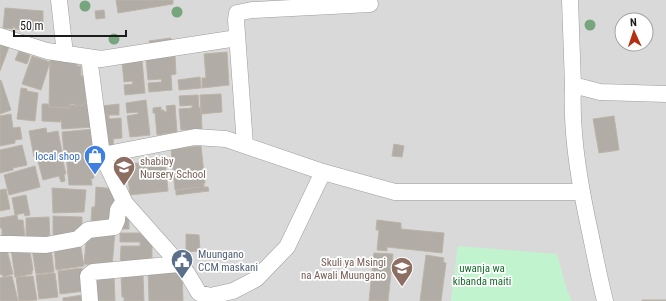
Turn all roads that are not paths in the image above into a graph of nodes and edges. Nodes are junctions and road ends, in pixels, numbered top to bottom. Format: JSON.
{"nodes":[{"id":1,"x":59,"y":0,"type":"edge"},
{"id":2,"x":570,"y":0,"type":"edge"},
{"id":3,"x":370,"y":4,"type":"dead end"},
{"id":4,"x":0,"y":36,"type":"edge"},
{"id":5,"x":237,"y":38,"type":"junction"},
{"id":6,"x":65,"y":54,"type":"junction"},
{"id":7,"x":89,"y":57,"type":"junction"},
{"id":8,"x":573,"y":85,"type":"junction"},
{"id":9,"x":666,"y":94,"type":"edge"},
{"id":10,"x":245,"y":145,"type":"junction"},
{"id":11,"x":102,"y":156,"type":"junction"},
{"id":12,"x":323,"y":172,"type":"junction"},
{"id":13,"x":582,"y":192,"type":"junction"},
{"id":14,"x":124,"y":201,"type":"junction"},
{"id":15,"x":0,"y":244,"type":"edge"},
{"id":16,"x":179,"y":264,"type":"junction"},
{"id":17,"x":207,"y":298,"type":"edge"},
{"id":18,"x":90,"y":301,"type":"edge"},
{"id":19,"x":605,"y":301,"type":"edge"}],
"edges":[{"from":1,"to":6,"type":"street"},
{"from":2,"to":8,"type":"street"},
{"from":3,"to":5,"type":"street"},
{"from":4,"to":6,"type":"street"},
{"from":5,"to":7,"type":"street"},
{"from":5,"to":10,"type":"street"},
{"from":6,"to":7,"type":"street"},
{"from":7,"to":11,"type":"street"},
{"from":8,"to":9,"type":"street"},
{"from":8,"to":13,"type":"street"},
{"from":10,"to":11,"type":"street"},
{"from":10,"to":12,"type":"street"},
{"from":11,"to":14,"type":"street"},
{"from":12,"to":13,"type":"street"},
{"from":12,"to":17,"type":"street"},
{"from":13,"to":19,"type":"street"},
{"from":14,"to":15,"type":"street"},
{"from":14,"to":16,"type":"street"},
{"from":16,"to":17,"type":"street"},
{"from":16,"to":18,"type":"street"}]}
